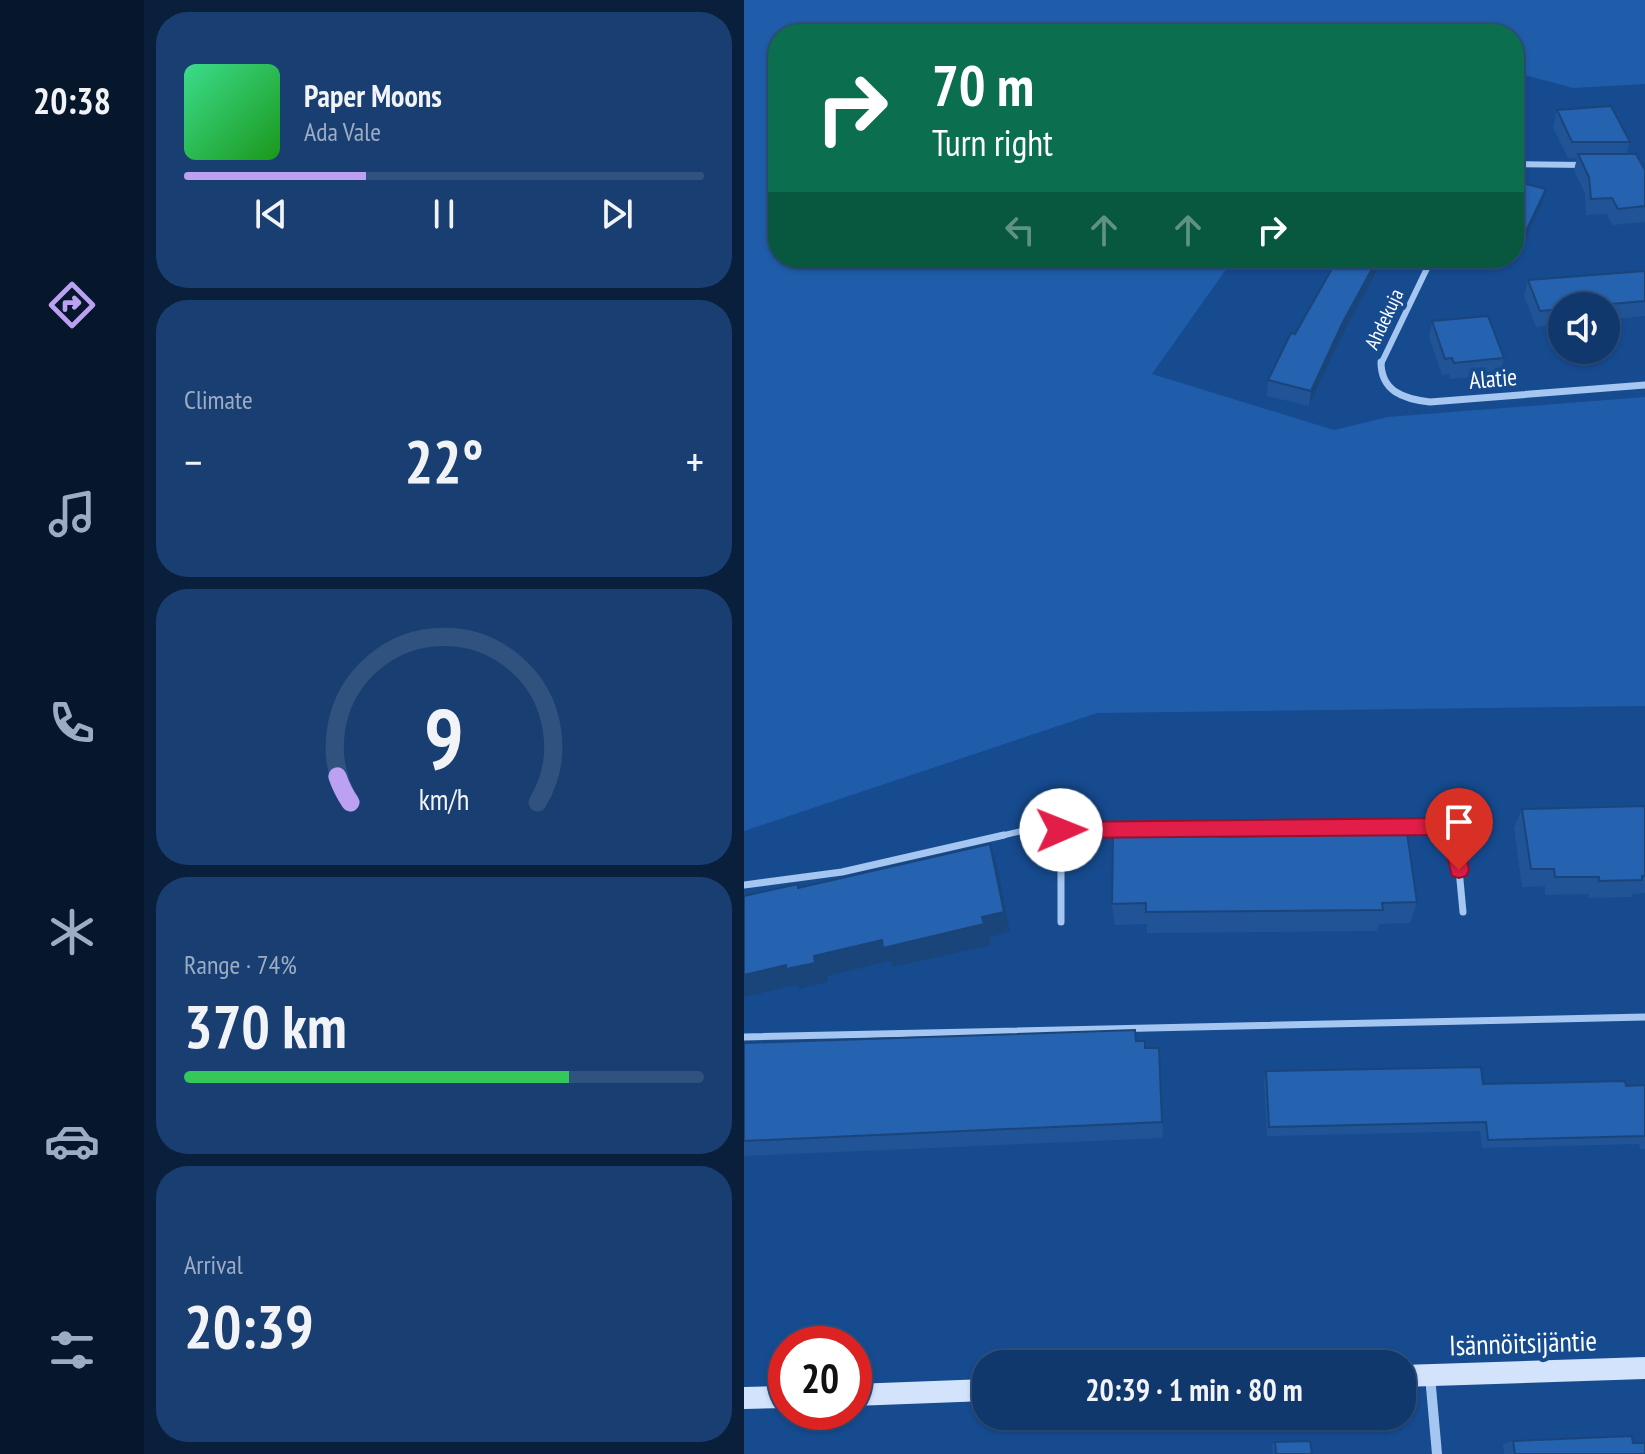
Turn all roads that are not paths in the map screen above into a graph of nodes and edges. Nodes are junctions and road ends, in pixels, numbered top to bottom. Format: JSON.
{"nodes":[{"id":1,"x":1524,"y":164,"type":"edge"},
{"id":2,"x":1588,"y":165,"type":"edge"},
{"id":3,"x":1427,"y":268,"type":"edge"},
{"id":4,"x":1645,"y":385,"type":"edge"},
{"id":5,"x":1440,"y":402,"type":"joint"},
{"id":6,"x":1061,"y":830,"type":"junction"},
{"id":7,"x":744,"y":885,"type":"edge"},
{"id":8,"x":1463,"y":912,"type":"dead end"},
{"id":9,"x":1061,"y":922,"type":"dead end"},
{"id":10,"x":1645,"y":1017,"type":"edge"},
{"id":11,"x":744,"y":1037,"type":"edge"},
{"id":12,"x":1645,"y":1368,"type":"edge"},
{"id":13,"x":1430,"y":1375,"type":"junction"},
{"id":14,"x":1416,"y":1376,"type":"edge"},
{"id":15,"x":972,"y":1391,"type":"edge"},
{"id":16,"x":872,"y":1394,"type":"edge"},
{"id":17,"x":768,"y":1397,"type":"edge"},
{"id":18,"x":744,"y":1398,"type":"edge"},
{"id":19,"x":1437,"y":1454,"type":"edge"}],
"edges":[{"from":1,"to":2,"type":"street"},
{"from":3,"to":5,"type":"street","name":"Ahdekuja"},
{"from":4,"to":5,"type":"street","name":"Alatie"},
{"from":6,"to":7,"type":"lane"},
{"from":6,"to":8,"type":"lane"},
{"from":6,"to":9,"type":"lane"},
{"from":10,"to":11,"type":"lane"},
{"from":12,"to":13,"type":"street","name":"Isännöitsijäntie"},
{"from":13,"to":14,"type":"street","name":"Isännöitsijäntie"},
{"from":13,"to":19,"type":"street"},
{"from":15,"to":16,"type":"street"},
{"from":17,"to":18,"type":"street"}]}
